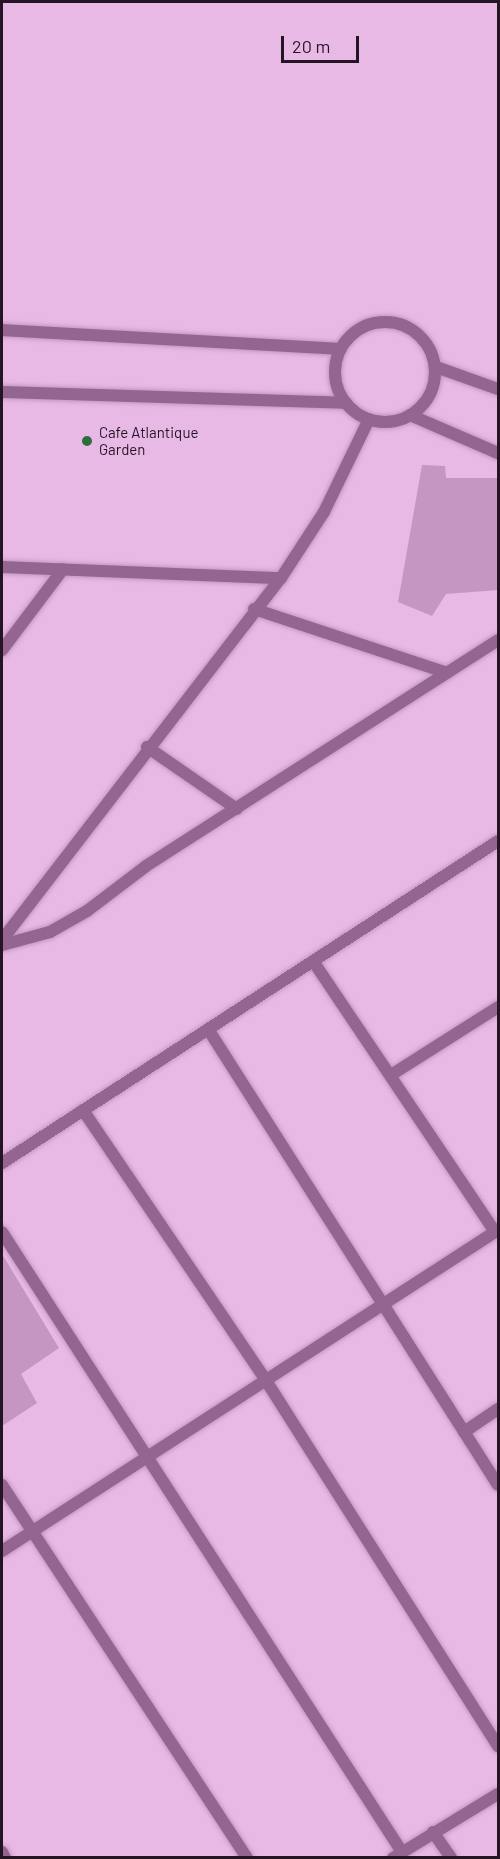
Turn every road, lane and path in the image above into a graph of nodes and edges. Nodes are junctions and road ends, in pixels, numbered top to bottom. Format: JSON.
{"nodes":[{"id":1,"x":2,"y":330,"type":"edge"},
{"id":2,"x":340,"y":349,"type":"junction"},
{"id":3,"x":436,"y":367,"type":"junction"},
{"id":4,"x":498,"y":389,"type":"edge"},
{"id":5,"x":2,"y":392,"type":"edge"},
{"id":6,"x":346,"y":403,"type":"junction"},
{"id":7,"x":411,"y":416,"type":"junction"},
{"id":8,"x":369,"y":419,"type":"junction"},
{"id":9,"x":498,"y":453,"type":"edge"},
{"id":10,"x":2,"y":567,"type":"edge"},
{"id":11,"x":63,"y":569,"type":"junction"},
{"id":12,"x":281,"y":578,"type":"junction"},
{"id":13,"x":254,"y":609,"type":"junction"},
{"id":14,"x":498,"y":640,"type":"edge"},
{"id":15,"x":2,"y":650,"type":"edge"},
{"id":16,"x":447,"y":674,"type":"junction"},
{"id":17,"x":147,"y":747,"type":"junction"},
{"id":18,"x":237,"y":808,"type":"junction"},
{"id":19,"x":498,"y":841,"type":"edge"},
{"id":20,"x":2,"y":943,"type":"edge"},
{"id":21,"x":313,"y":961,"type":"junction"},
{"id":22,"x":498,"y":1007,"type":"edge"},
{"id":23,"x":208,"y":1029,"type":"junction"},
{"id":24,"x":391,"y":1075,"type":"junction"},
{"id":25,"x":83,"y":1110,"type":"junction"},
{"id":26,"x":2,"y":1162,"type":"edge"},
{"id":27,"x":497,"y":1231,"type":"edge"},
{"id":28,"x":2,"y":1232,"type":"edge"},
{"id":29,"x":383,"y":1304,"type":"junction"},
{"id":30,"x":265,"y":1378,"type":"junction"},
{"id":31,"x":498,"y":1409,"type":"edge"},
{"id":32,"x":464,"y":1432,"type":"junction"},
{"id":33,"x":148,"y":1454,"type":"junction"},
{"id":34,"x":2,"y":1485,"type":"edge"},
{"id":35,"x":498,"y":1485,"type":"edge"},
{"id":36,"x":32,"y":1531,"type":"junction"},
{"id":37,"x":2,"y":1551,"type":"edge"},
{"id":38,"x":498,"y":1746,"type":"edge"},
{"id":39,"x":498,"y":1794,"type":"edge"},
{"id":40,"x":433,"y":1832,"type":"junction"},
{"id":41,"x":2,"y":1852,"type":"edge"},
{"id":42,"x":397,"y":1855,"type":"edge"},
{"id":43,"x":5,"y":1857,"type":"edge"},
{"id":44,"x":247,"y":1857,"type":"edge"},
{"id":45,"x":451,"y":1857,"type":"edge"}],
"edges":[{"from":1,"to":2,"type":"street"},
{"from":2,"to":3,"type":"street"},
{"from":2,"to":6,"type":"street"},
{"from":3,"to":4,"type":"street"},
{"from":3,"to":7,"type":"street"},
{"from":5,"to":6,"type":"street"},
{"from":6,"to":8,"type":"street"},
{"from":7,"to":8,"type":"street"},
{"from":7,"to":9,"type":"street"},
{"from":8,"to":12,"type":"street"},
{"from":10,"to":11,"type":"street"},
{"from":11,"to":12,"type":"street"},
{"from":11,"to":15,"type":"street"},
{"from":12,"to":13,"type":"street"},
{"from":13,"to":16,"type":"street"},
{"from":13,"to":17,"type":"street"},
{"from":14,"to":16,"type":"street"},
{"from":16,"to":18,"type":"street"},
{"from":17,"to":18,"type":"street"},
{"from":17,"to":20,"type":"street"},
{"from":18,"to":20,"type":"street"},
{"from":19,"to":21,"type":"street"},
{"from":21,"to":23,"type":"street"},
{"from":21,"to":24,"type":"street"},
{"from":22,"to":24,"type":"street"},
{"from":23,"to":25,"type":"street"},
{"from":23,"to":29,"type":"street"},
{"from":24,"to":27,"type":"street"},
{"from":25,"to":26,"type":"street"},
{"from":25,"to":30,"type":"street"},
{"from":27,"to":29,"type":"street"},
{"from":28,"to":33,"type":"street"},
{"from":29,"to":30,"type":"street"},
{"from":29,"to":32,"type":"street"},
{"from":30,"to":33,"type":"street"},
{"from":30,"to":38,"type":"street"},
{"from":31,"to":32,"type":"street"},
{"from":32,"to":35,"type":"street"},
{"from":33,"to":36,"type":"street"},
{"from":33,"to":42,"type":"street"},
{"from":34,"to":36,"type":"street"},
{"from":36,"to":37,"type":"street"},
{"from":36,"to":44,"type":"street"},
{"from":39,"to":40,"type":"street"},
{"from":40,"to":42,"type":"street"},
{"from":40,"to":45,"type":"street"},
{"from":41,"to":43,"type":"street"}]}
